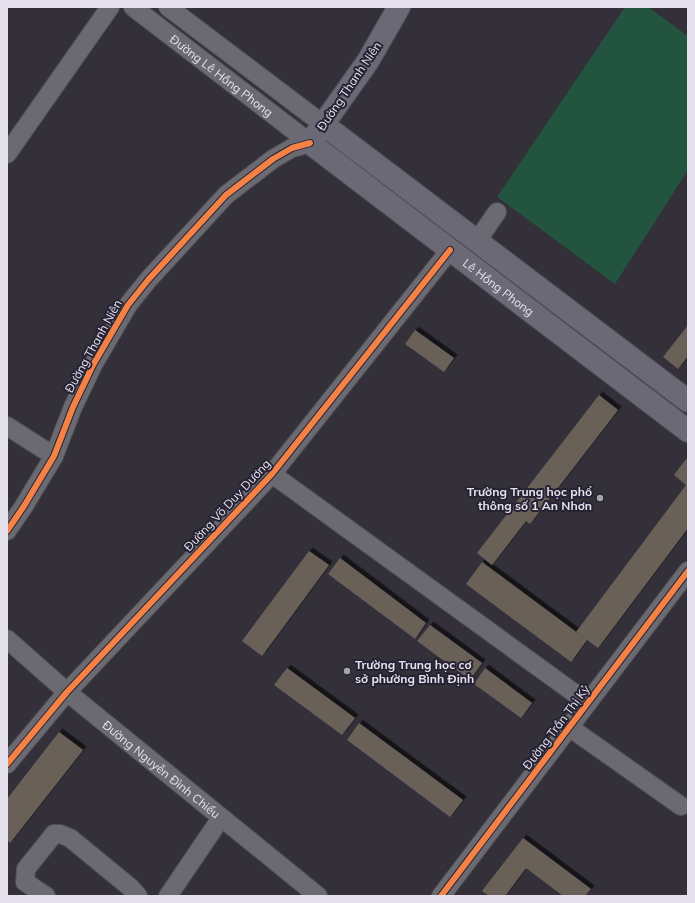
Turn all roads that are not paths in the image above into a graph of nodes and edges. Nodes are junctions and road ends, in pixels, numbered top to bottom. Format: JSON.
{"nodes":[{"id":1,"x":110,"y":7,"type":"edge"},
{"id":2,"x":133,"y":7,"type":"edge"},
{"id":3,"x":168,"y":7,"type":"edge"},
{"id":4,"x":399,"y":7,"type":"edge"},
{"id":5,"x":324,"y":125,"type":"junction"},
{"id":6,"x":310,"y":143,"type":"junction"},
{"id":7,"x":7,"y":154,"type":"edge"},
{"id":8,"x":497,"y":212,"type":"dead end"},
{"id":9,"x":477,"y":241,"type":"junction"},
{"id":10,"x":450,"y":250,"type":"junction"},
{"id":11,"x":502,"y":260,"type":"junction"},
{"id":12,"x":488,"y":279,"type":"junction"},
{"id":13,"x":688,"y":401,"type":"edge"},
{"id":14,"x":7,"y":426,"type":"edge"},
{"id":15,"x":688,"y":430,"type":"edge"},
{"id":16,"x":54,"y":456,"type":"junction"},
{"id":17,"x":272,"y":474,"type":"junction"},
{"id":18,"x":7,"y":531,"type":"edge"},
{"id":19,"x":688,"y":571,"type":"edge"},
{"id":20,"x":7,"y":639,"type":"edge"},
{"id":21,"x":67,"y":692,"type":"junction"},
{"id":22,"x":588,"y":702,"type":"junction"},
{"id":23,"x":569,"y":727,"type":"junction"},
{"id":24,"x":7,"y":764,"type":"edge"},
{"id":25,"x":681,"y":806,"type":"dead end"},
{"id":26,"x":221,"y":818,"type":"junction"},
{"id":27,"x":46,"y":896,"type":"edge"},
{"id":28,"x":138,"y":896,"type":"edge"},
{"id":29,"x":168,"y":896,"type":"edge"},
{"id":30,"x":318,"y":896,"type":"edge"},
{"id":31,"x":440,"y":896,"type":"edge"}],
"edges":[{"from":1,"to":7,"type":"street"},
{"from":2,"to":6,"type":"street","name":"Đường Lê Hồng Phong"},
{"from":3,"to":5,"type":"street","name":"Đường Lê Hồng Phong"},
{"from":4,"to":5,"type":"main road","name":"Đường Thanh Niên"},
{"from":5,"to":6,"type":"main road","name":"Đường Thanh Niên"},
{"from":5,"to":9,"type":"main road","name":"Lê Hồng Phong"},
{"from":6,"to":10,"type":"main road","name":"Lê Hồng Phong"},
{"from":6,"to":16,"type":"street","name":"Đường Thanh Niên"},
{"from":8,"to":9,"type":"street"},
{"from":9,"to":11,"type":"main road","name":"Lê Hồng Phong"},
{"from":10,"to":12,"type":"main road","name":"Lê Hồng Phong"},
{"from":10,"to":17,"type":"street","name":"Đường Võ Duy Dương"},
{"from":11,"to":12,"type":"main road"},
{"from":11,"to":13,"type":"main road","name":"Lê Hồng Phong"},
{"from":12,"to":15,"type":"main road","name":"Lê Hồng Phong"},
{"from":14,"to":16,"type":"street"},
{"from":16,"to":18,"type":"street","name":"Đường Thanh Niên"},
{"from":17,"to":21,"type":"street","name":"Đường Võ Duy Dương"},
{"from":17,"to":22,"type":"street"},
{"from":19,"to":22,"type":"street","name":"Đường Trần Thị Kỷ"},
{"from":20,"to":21,"type":"street","name":"Đường Nguyễn Đình Chiểu"},
{"from":21,"to":24,"type":"street","name":"Đường Võ Duy Dương"},
{"from":21,"to":26,"type":"street","name":"Đường Nguyễn Đình Chiểu"},
{"from":22,"to":23,"type":"street","name":"Đường Trần Thị Kỷ"},
{"from":23,"to":25,"type":"street"},
{"from":23,"to":31,"type":"street","name":"Đường Trần Thị Kỷ"},
{"from":26,"to":29,"type":"street"},
{"from":26,"to":30,"type":"street","name":"Đường Nguyễn Đình Chiểu"},
{"from":27,"to":28,"type":"street"}]}
